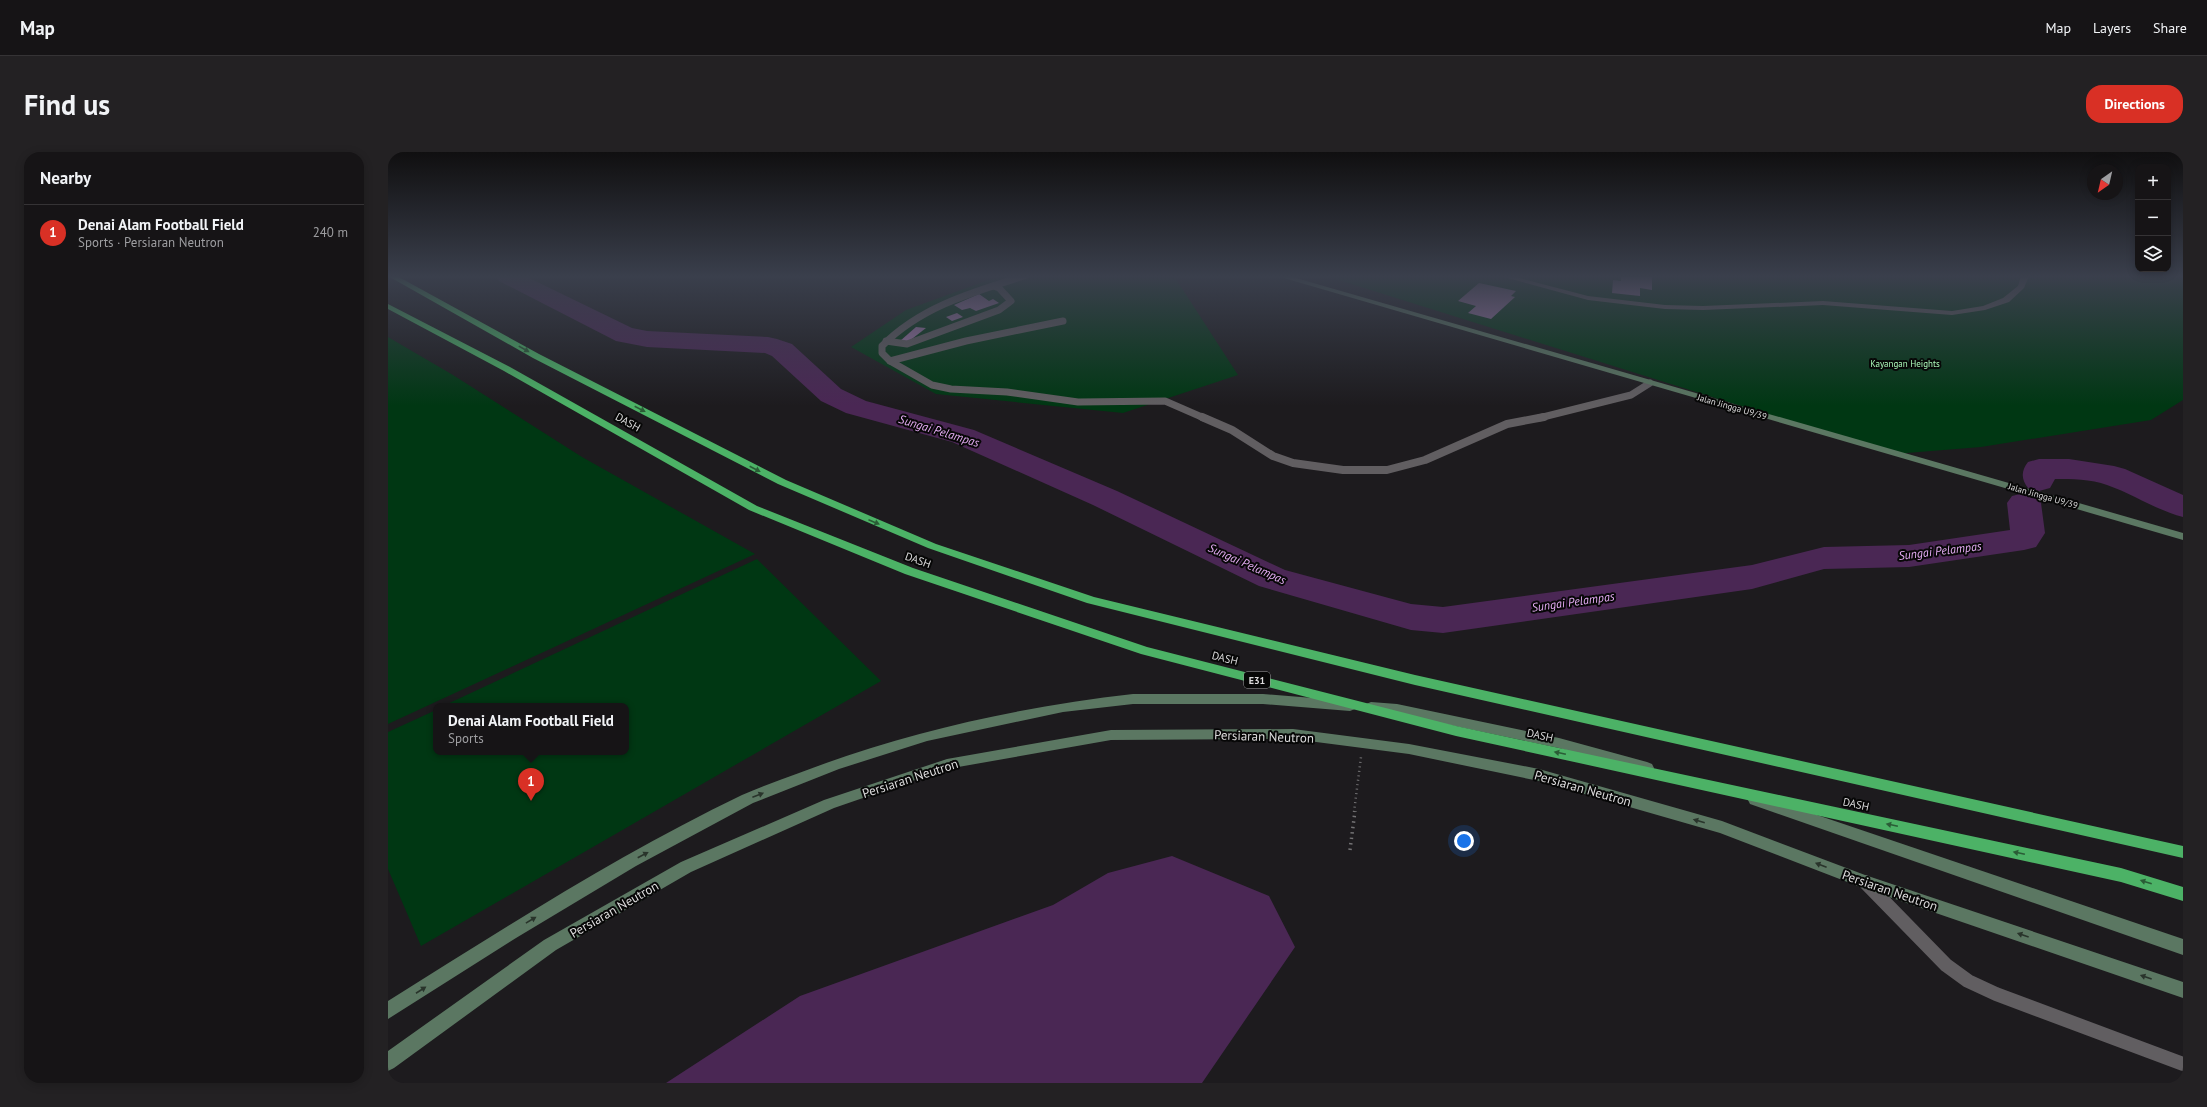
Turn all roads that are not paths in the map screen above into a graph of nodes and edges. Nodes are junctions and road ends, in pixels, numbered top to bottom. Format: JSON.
{"nodes":[{"id":1,"x":413,"y":319,"type":"edge"},
{"id":2,"x":470,"y":319,"type":"edge"},
{"id":3,"x":916,"y":319,"type":"edge"},
{"id":4,"x":976,"y":319,"type":"edge"},
{"id":5,"x":1431,"y":319,"type":"edge"},
{"id":6,"x":1063,"y":321,"type":"dead end"},
{"id":7,"x":886,"y":341,"type":"junction"},
{"id":8,"x":890,"y":361,"type":"junction"},
{"id":9,"x":1650,"y":383,"type":"junction"},
{"id":10,"x":2183,"y":536,"type":"edge"},
{"id":11,"x":2183,"y":852,"type":"edge"},
{"id":12,"x":1863,"y":881,"type":"junction"},
{"id":13,"x":2183,"y":894,"type":"edge"},
{"id":14,"x":2183,"y":947,"type":"edge"},
{"id":15,"x":2183,"y":990,"type":"edge"},
{"id":16,"x":388,"y":1011,"type":"edge"},
{"id":17,"x":388,"y":1062,"type":"edge"},
{"id":18,"x":2183,"y":1064,"type":"edge"}],
"edges":[{"from":13,"to":1,"type":"highway","name":"DASH","number":"E31","one_way":true},
{"from":2,"to":11,"type":"highway","name":"DASH","one_way":true},
{"from":3,"to":7,"type":"lane"},
{"from":4,"to":7,"type":"lane"},
{"from":5,"to":9,"type":"street","name":"Jalan Jingga U9/39"},
{"from":6,"to":8,"type":"lane"},
{"from":7,"to":8,"type":"lane"},
{"from":8,"to":9,"type":"lane"},
{"from":9,"to":10,"type":"street","name":"Jalan Jingga U9/39"},
{"from":15,"to":12,"type":"street","name":"Persiaran Neutron","one_way":true},
{"from":12,"to":17,"type":"street","name":"Persiaran Neutron","one_way":true},
{"from":12,"to":18,"type":"lane"},
{"from":16,"to":14,"type":"street","one_way":true}]}
